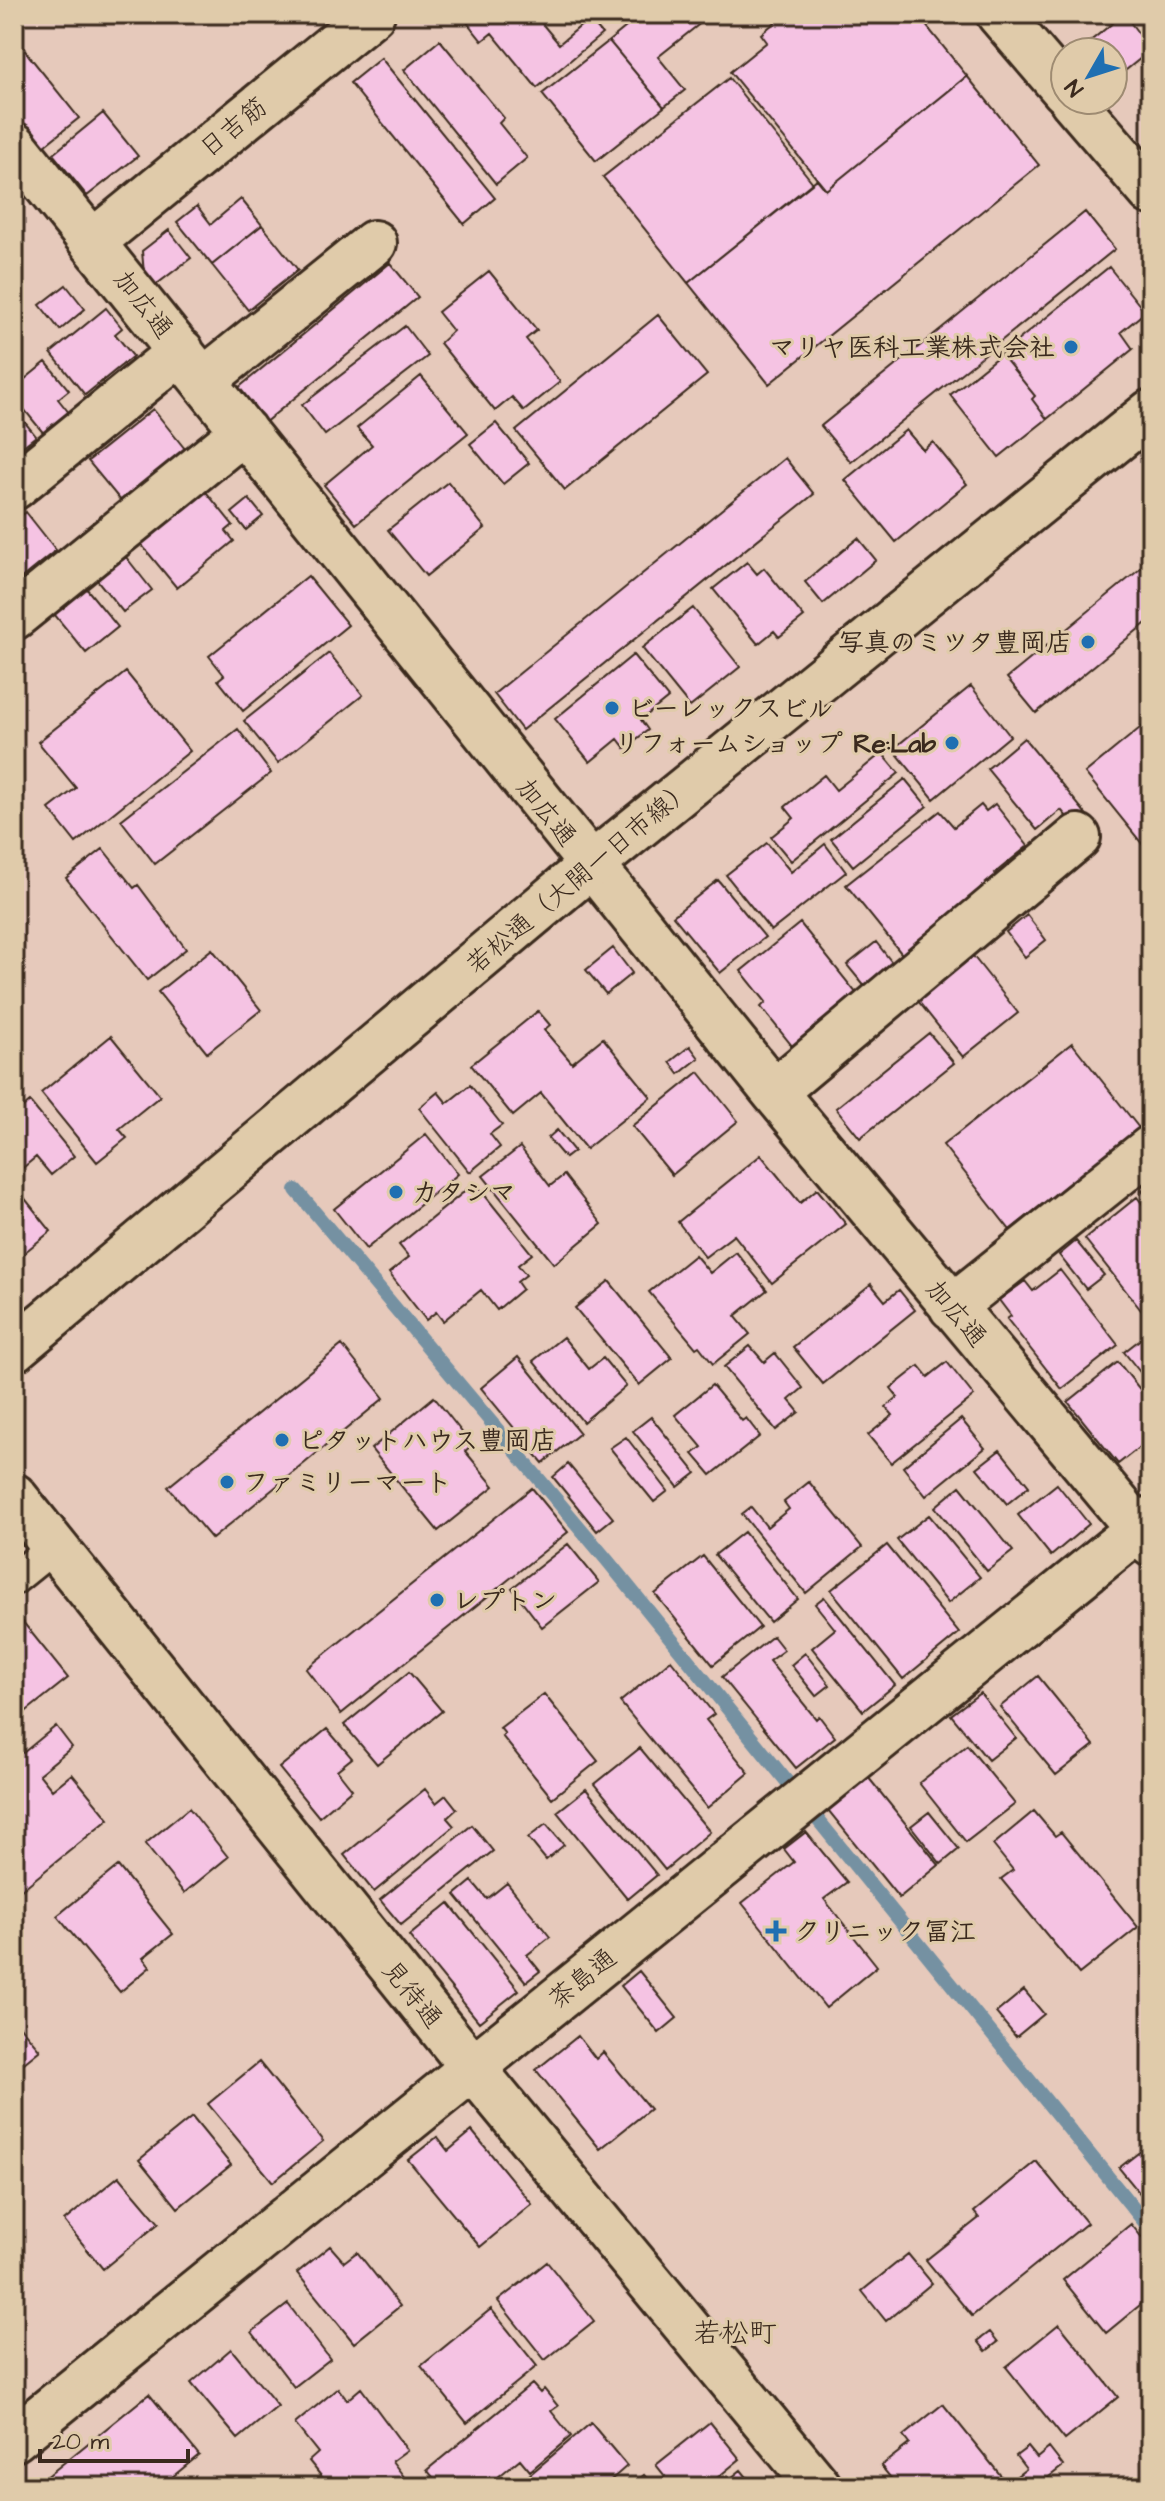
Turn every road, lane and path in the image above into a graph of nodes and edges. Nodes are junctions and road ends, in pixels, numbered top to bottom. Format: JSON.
{"nodes":[{"id":1,"x":372,"y":14,"type":"edge"},
{"id":2,"x":999,"y":14,"type":"edge"},
{"id":3,"x":1049,"y":72,"type":"edge"},
{"id":4,"x":1086,"y":116,"type":"edge"},
{"id":5,"x":14,"y":145,"type":"edge"},
{"id":6,"x":1151,"y":192,"type":"edge"},
{"id":7,"x":94,"y":241,"type":"junction"},
{"id":8,"x":374,"y":243,"type":"dead end"},
{"id":9,"x":193,"y":366,"type":"junction"},
{"id":10,"x":1151,"y":412,"type":"edge"},
{"id":11,"x":244,"y":431,"type":"junction"},
{"id":12,"x":14,"y":487,"type":"edge"},
{"id":13,"x":14,"y":617,"type":"edge"},
{"id":14,"x":1078,"y":837,"type":"dead end"},
{"id":15,"x":590,"y":866,"type":"junction"},
{"id":16,"x":774,"y":1092,"type":"junction"},
{"id":17,"x":1151,"y":1148,"type":"edge"},
{"id":18,"x":952,"y":1307,"type":"junction"},
{"id":19,"x":14,"y":1349,"type":"edge"},
{"id":20,"x":14,"y":1496,"type":"edge"},
{"id":21,"x":1147,"y":1530,"type":"edge"},
{"id":22,"x":55,"y":1546,"type":"junction"},
{"id":23,"x":14,"y":1579,"type":"edge"},
{"id":24,"x":472,"y":2067,"type":"junction"},
{"id":25,"x":14,"y":2439,"type":"edge"},
{"id":26,"x":812,"y":2485,"type":"edge"}],
"edges":[{"from":1,"to":7,"type":"street","name":"日吉筋"},
{"from":2,"to":3,"type":"street"},
{"from":4,"to":6,"type":"street"},
{"from":5,"to":7,"type":"street","name":"加広通"},
{"from":7,"to":9,"type":"street","name":"加広通"},
{"from":8,"to":9,"type":"street"},
{"from":9,"to":11,"type":"street","name":"加広通"},
{"from":9,"to":12,"type":"street"},
{"from":10,"to":15,"type":"street","name":"若松通（大開一日市線）"},
{"from":11,"to":13,"type":"street"},
{"from":11,"to":15,"type":"street","name":"加広通"},
{"from":14,"to":16,"type":"street"},
{"from":15,"to":16,"type":"street","name":"加広通"},
{"from":15,"to":19,"type":"street","name":"若松通（大開一日市線）"},
{"from":16,"to":18,"type":"street","name":"加広通"},
{"from":17,"to":18,"type":"street"},
{"from":18,"to":21,"type":"street","name":"加広通"},
{"from":20,"to":22,"type":"street","name":"見待通"},
{"from":21,"to":24,"type":"street","name":"茶島通"},
{"from":22,"to":23,"type":"lane"},
{"from":22,"to":24,"type":"street","name":"見待通"},
{"from":24,"to":25,"type":"street","name":"茶島通"},
{"from":24,"to":26,"type":"street","name":"見待通"}]}
